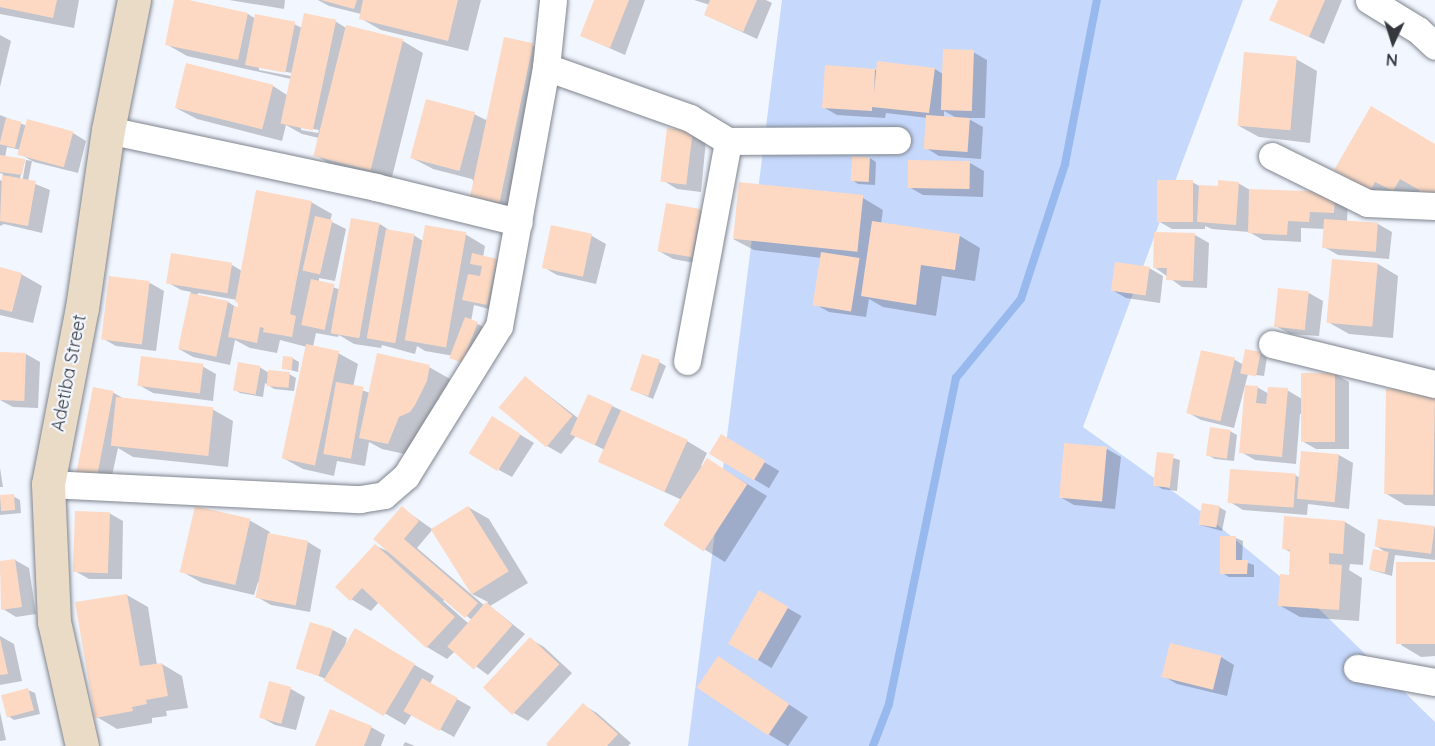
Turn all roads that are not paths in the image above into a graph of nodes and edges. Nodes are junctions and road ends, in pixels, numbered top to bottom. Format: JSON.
{"nodes":[{"id":1,"x":134,"y":0,"type":"edge"},
{"id":2,"x":553,"y":0,"type":"edge"},
{"id":3,"x":1369,"y":0,"type":"edge"},
{"id":4,"x":1435,"y":46,"type":"edge"},
{"id":5,"x":546,"y":67,"type":"junction"},
{"id":6,"x":108,"y":130,"type":"junction"},
{"id":7,"x":897,"y":140,"type":"dead end"},
{"id":8,"x":728,"y":141,"type":"junction"},
{"id":9,"x":1272,"y":156,"type":"dead end"},
{"id":10,"x":1435,"y":206,"type":"edge"},
{"id":11,"x":519,"y":222,"type":"junction"},
{"id":12,"x":1272,"y":345,"type":"dead end"},
{"id":13,"x":687,"y":361,"type":"dead end"},
{"id":14,"x":1435,"y":384,"type":"edge"},
{"id":15,"x":48,"y":483,"type":"junction"},
{"id":16,"x":1357,"y":668,"type":"dead end"},
{"id":17,"x":1435,"y":682,"type":"edge"},
{"id":18,"x":79,"y":746,"type":"edge"}],
"edges":[{"from":1,"to":6,"type":"street","name":"Adetiba Street"},
{"from":2,"to":5,"type":"street"},
{"from":3,"to":4,"type":"street"},
{"from":5,"to":8,"type":"street"},
{"from":5,"to":11,"type":"street"},
{"from":6,"to":11,"type":"street"},
{"from":6,"to":15,"type":"street","name":"Adetiba Street"},
{"from":7,"to":8,"type":"street"},
{"from":8,"to":13,"type":"street"},
{"from":9,"to":10,"type":"street"},
{"from":11,"to":15,"type":"street"},
{"from":12,"to":14,"type":"street"},
{"from":15,"to":18,"type":"street","name":"Adetiba Street"},
{"from":16,"to":17,"type":"street"}]}
